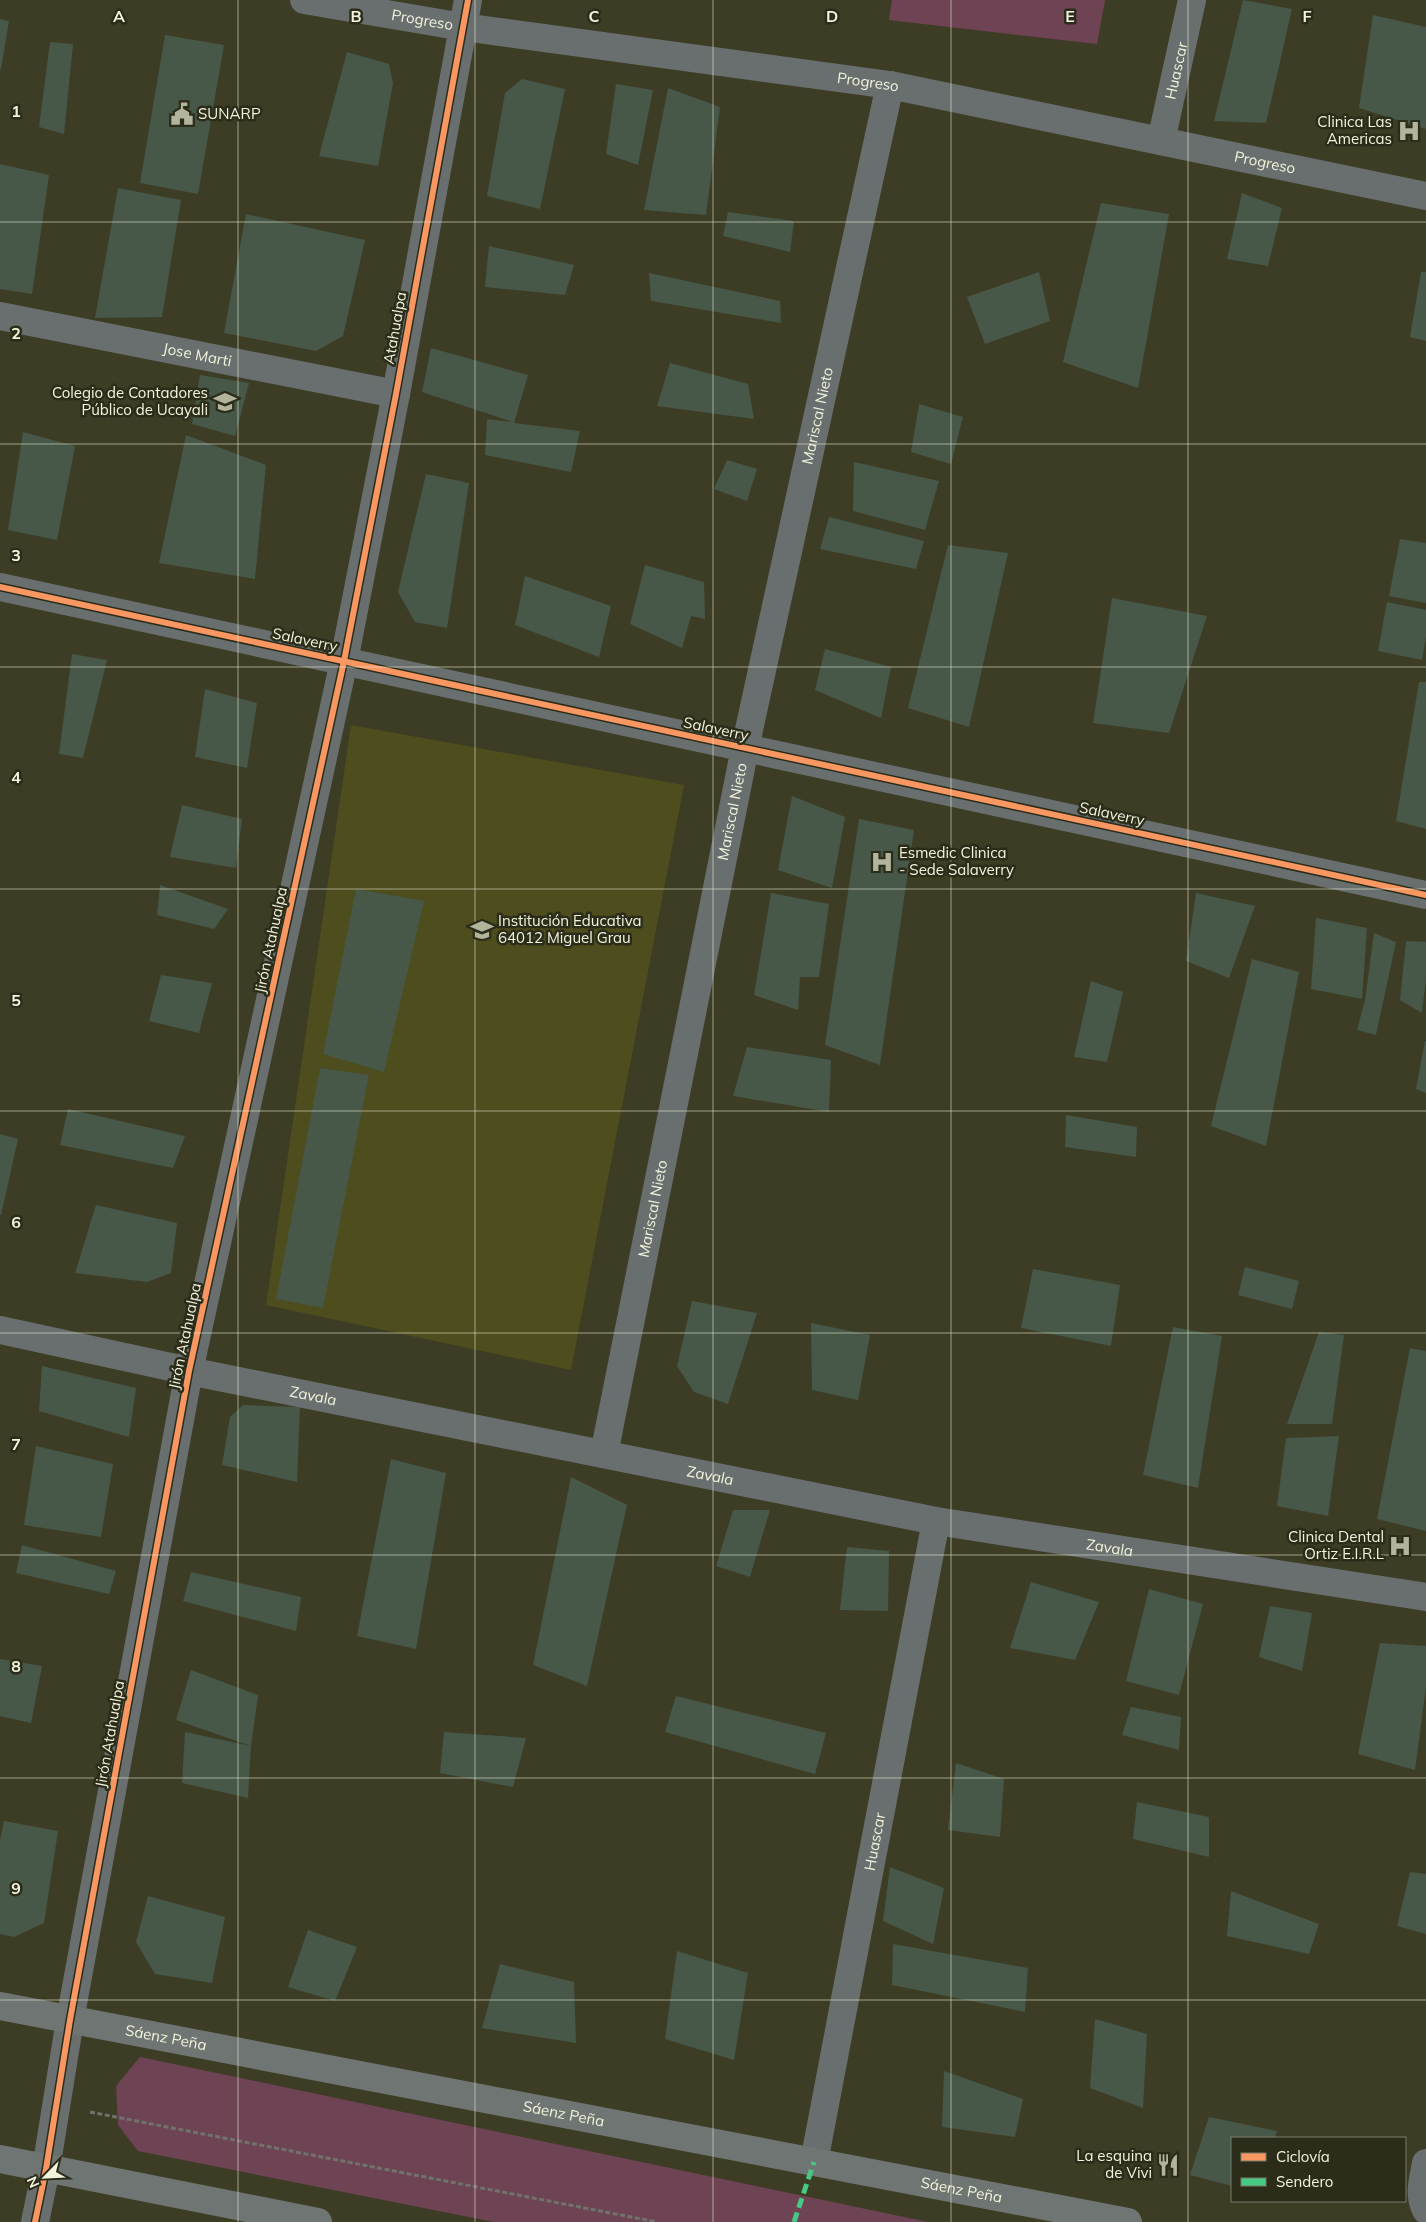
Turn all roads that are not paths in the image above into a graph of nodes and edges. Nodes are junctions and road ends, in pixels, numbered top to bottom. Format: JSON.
{"nodes":[{"id":1,"x":304,"y":0,"type":"edge"},
{"id":2,"x":468,"y":0,"type":"edge"},
{"id":3,"x":1192,"y":0,"type":"edge"},
{"id":4,"x":463,"y":27,"type":"junction"},
{"id":5,"x":890,"y":85,"type":"junction"},
{"id":6,"x":1161,"y":141,"type":"junction"},
{"id":7,"x":1426,"y":196,"type":"edge"},
{"id":8,"x":0,"y":316,"type":"edge"},
{"id":9,"x":396,"y":394,"type":"junction"},
{"id":10,"x":0,"y":587,"type":"edge"},
{"id":11,"x":344,"y":661,"type":"junction"},
{"id":12,"x":745,"y":748,"type":"junction"},
{"id":13,"x":1426,"y":895,"type":"edge"},
{"id":14,"x":0,"y":1330,"type":"edge"},
{"id":15,"x":189,"y":1371,"type":"junction"},
{"id":16,"x":604,"y":1454,"type":"junction"},
{"id":17,"x":936,"y":1521,"type":"junction"},
{"id":18,"x":1426,"y":1597,"type":"edge"},
{"id":19,"x":0,"y":2006,"type":"edge"},
{"id":20,"x":70,"y":2020,"type":"junction"},
{"id":21,"x":0,"y":2159,"type":"edge"},
{"id":22,"x":814,"y":2162,"type":"junction"},
{"id":23,"x":1426,"y":2163,"type":"edge"},
{"id":24,"x":46,"y":2169,"type":"junction"},
{"id":25,"x":1426,"y":2210,"type":"edge"},
{"id":26,"x":35,"y":2222,"type":"edge"},
{"id":27,"x":318,"y":2222,"type":"edge"},
{"id":28,"x":1128,"y":2222,"type":"edge"}],
"edges":[{"from":1,"to":4,"type":"street","name":"Progreso"},
{"from":2,"to":4,"type":"street","name":"Atahualpa"},
{"from":3,"to":6,"type":"street","name":"Huascar"},
{"from":4,"to":5,"type":"street","name":"Progreso"},
{"from":4,"to":9,"type":"street","name":"Atahualpa"},
{"from":5,"to":6,"type":"street","name":"Progreso"},
{"from":5,"to":12,"type":"street","name":"Mariscal Nieto"},
{"from":6,"to":7,"type":"street","name":"Progreso"},
{"from":8,"to":9,"type":"street","name":"Jose Marti"},
{"from":9,"to":11,"type":"street","name":"Atahualpa"},
{"from":10,"to":11,"type":"street","name":"Salaverry"},
{"from":11,"to":12,"type":"street","name":"Salaverry"},
{"from":11,"to":15,"type":"street","name":"Jirón Atahualpa"},
{"from":12,"to":13,"type":"street","name":"Salaverry"},
{"from":12,"to":16,"type":"street","name":"Mariscal Nieto"},
{"from":14,"to":15,"type":"street","name":"Zavala"},
{"from":15,"to":16,"type":"street","name":"Zavala"},
{"from":15,"to":20,"type":"street","name":"Jirón Atahualpa"},
{"from":16,"to":17,"type":"street","name":"Zavala"},
{"from":17,"to":18,"type":"street","name":"Zavala"},
{"from":17,"to":22,"type":"street","name":"Huascar"},
{"from":19,"to":20,"type":"main road","name":"Sáenz Peña"},
{"from":20,"to":22,"type":"main road","name":"Sáenz Peña"},
{"from":20,"to":24,"type":"street","name":"Jirón Atahualpa"},
{"from":21,"to":24,"type":"main road"},
{"from":22,"to":28,"type":"main road","name":"Sáenz Peña"},
{"from":23,"to":25,"type":"street"},
{"from":24,"to":26,"type":"street","name":"Jirón Atahualpa"},
{"from":24,"to":27,"type":"main road"}]}
